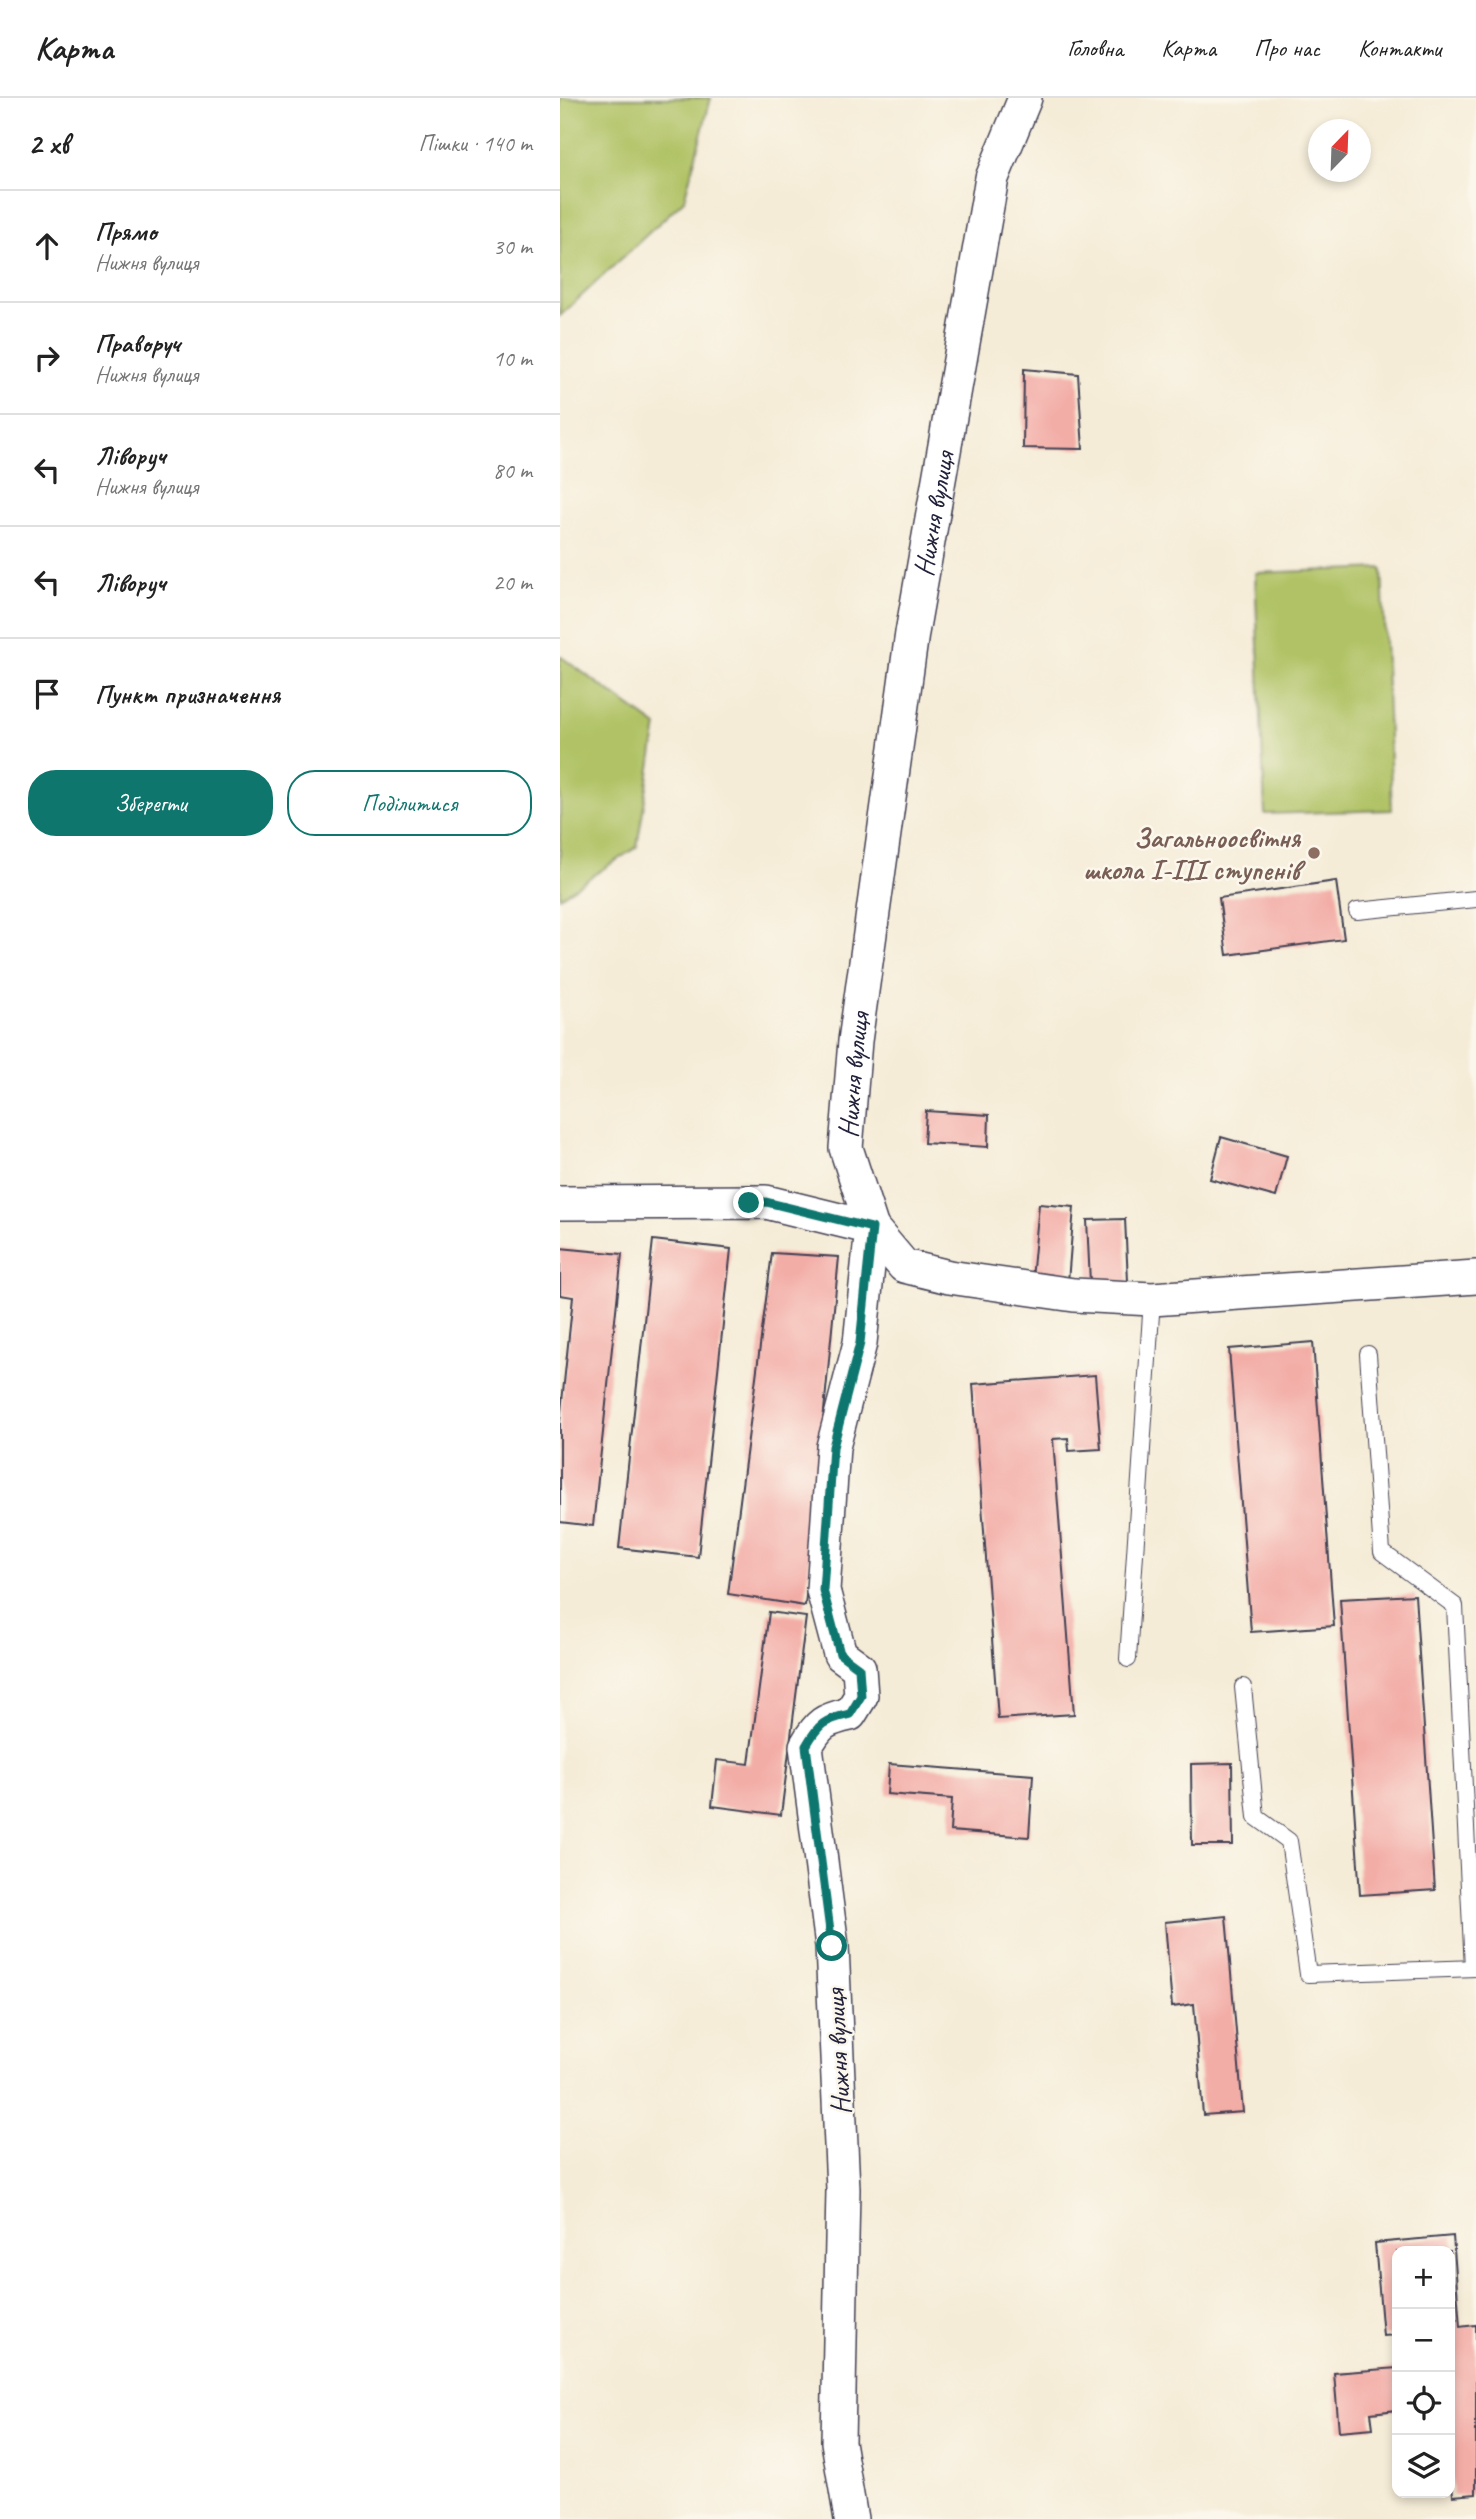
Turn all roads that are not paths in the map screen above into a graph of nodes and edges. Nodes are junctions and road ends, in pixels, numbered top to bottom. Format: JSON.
{"nodes":[{"id":1,"x":1025,"y":98,"type":"edge"},
{"id":2,"x":1476,"y":899,"type":"edge"},
{"id":3,"x":1356,"y":911,"type":"dead end"},
{"id":4,"x":560,"y":1203,"type":"edge"},
{"id":5,"x":872,"y":1228,"type":"junction"},
{"id":6,"x":1476,"y":1277,"type":"edge"},
{"id":7,"x":1152,"y":1298,"type":"junction"},
{"id":8,"x":1367,"y":1354,"type":"dead end"},
{"id":9,"x":1128,"y":1659,"type":"dead end"},
{"id":10,"x":1243,"y":1687,"type":"dead end"},
{"id":11,"x":1474,"y":1968,"type":"edge"},
{"id":12,"x":851,"y":2519,"type":"edge"}],
"edges":[{"from":1,"to":5,"type":"street","name":"Нижня вулиця"},
{"from":2,"to":3,"type":"lane"},
{"from":4,"to":5,"type":"street"},
{"from":5,"to":7,"type":"street"},
{"from":5,"to":12,"type":"street","name":"Нижня вулиця"},
{"from":6,"to":7,"type":"street"},
{"from":7,"to":9,"type":"lane"},
{"from":8,"to":11,"type":"lane"},
{"from":10,"to":11,"type":"lane"}]}
